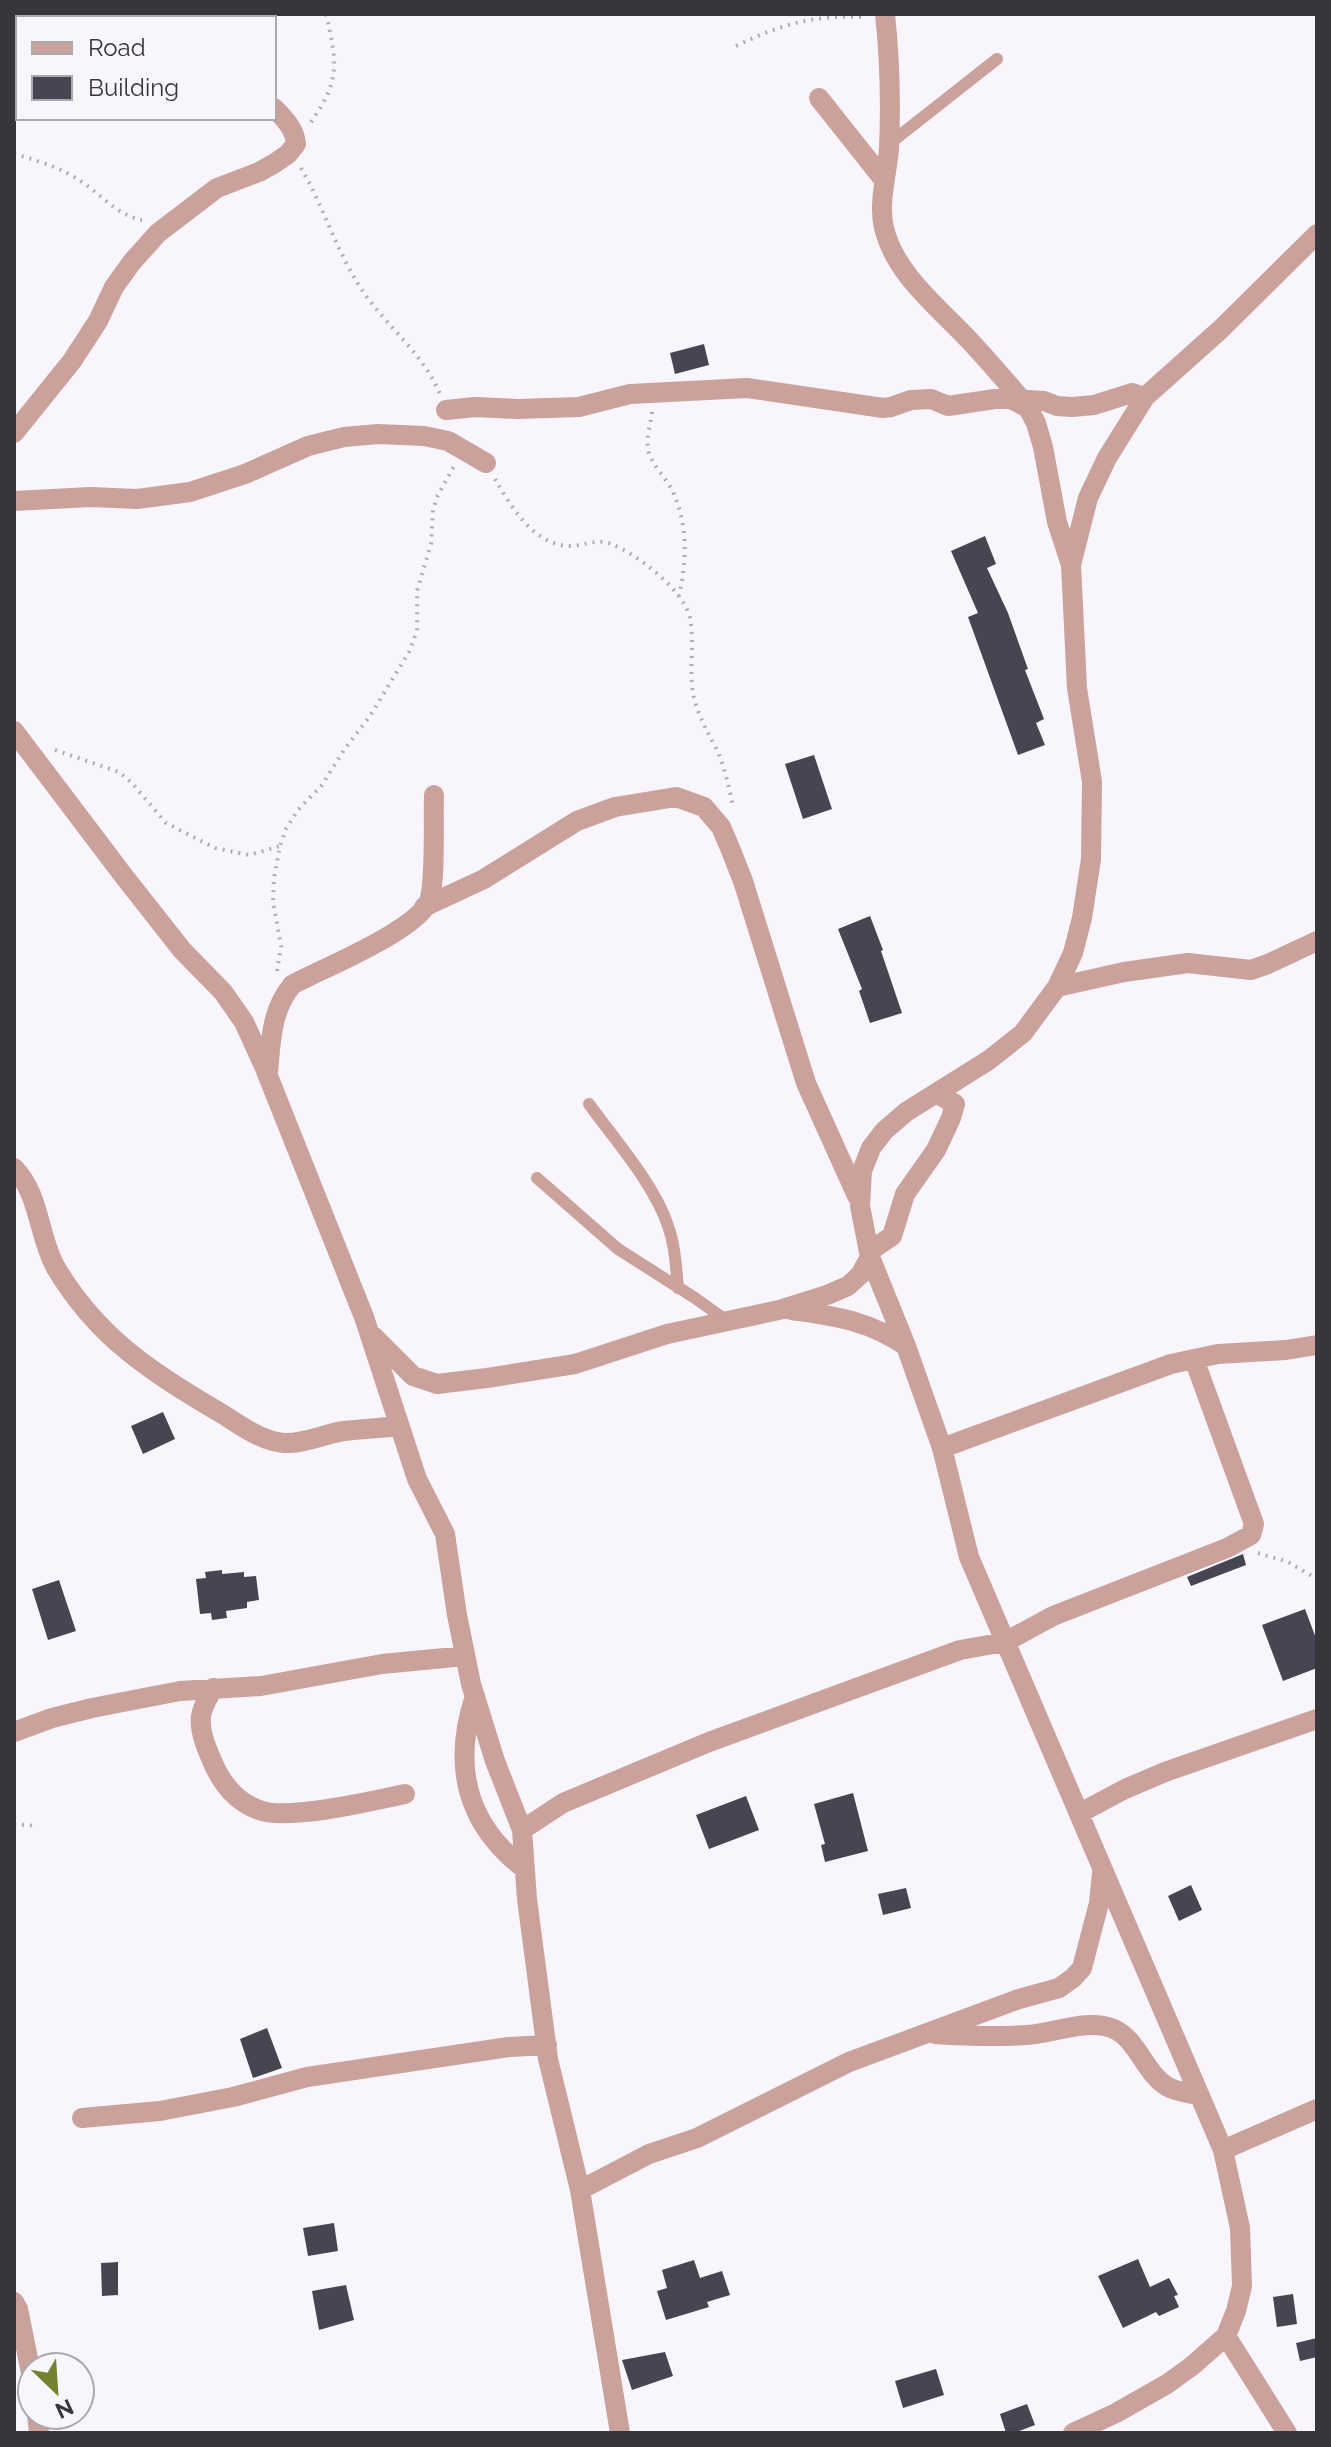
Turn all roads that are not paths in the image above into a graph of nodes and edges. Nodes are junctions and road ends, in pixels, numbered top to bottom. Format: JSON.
{"nodes":[{"id":1,"x":885,"y":16,"type":"edge"},
{"id":2,"x":997,"y":59,"type":"dead end"},
{"id":3,"x":819,"y":98,"type":"dead end"},
{"id":4,"x":276,"y":110,"type":"edge"},
{"id":5,"x":889,"y":144,"type":"junction"},
{"id":6,"x":884,"y":180,"type":"junction"},
{"id":7,"x":1317,"y":234,"type":"edge"},
{"id":8,"x":1145,"y":397,"type":"junction"},
{"id":9,"x":1016,"y":399,"type":"junction"},
{"id":10,"x":446,"y":410,"type":"road end"},
{"id":11,"x":14,"y":433,"type":"edge"},
{"id":12,"x":486,"y":463,"type":"road end"},
{"id":13,"x":14,"y":501,"type":"edge"},
{"id":14,"x":1071,"y":565,"type":"junction"},
{"id":15,"x":20,"y":738,"type":"edge"},
{"id":16,"x":434,"y":795,"type":"dead end"},
{"id":17,"x":424,"y":907,"type":"junction"},
{"id":18,"x":1316,"y":943,"type":"edge"},
{"id":19,"x":1057,"y":987,"type":"junction"},
{"id":20,"x":268,"y":1076,"type":"junction"},
{"id":21,"x":936,"y":1093,"type":"junction"},
{"id":22,"x":589,"y":1104,"type":"dead end"},
{"id":23,"x":14,"y":1168,"type":"edge"},
{"id":24,"x":537,"y":1178,"type":"dead end"},
{"id":25,"x":860,"y":1206,"type":"junction"},
{"id":26,"x":870,"y":1254,"type":"junction"},
{"id":27,"x":678,"y":1288,"type":"junction"},
{"id":28,"x":784,"y":1308,"type":"junction"},
{"id":29,"x":727,"y":1321,"type":"junction"},
{"id":30,"x":369,"y":1332,"type":"junction"},
{"id":31,"x":1317,"y":1345,"type":"edge"},
{"id":32,"x":906,"y":1346,"type":"junction"},
{"id":33,"x":1194,"y":1359,"type":"junction"},
{"id":34,"x":399,"y":1426,"type":"junction"},
{"id":35,"x":942,"y":1448,"type":"junction"},
{"id":36,"x":1005,"y":1642,"type":"junction"},
{"id":37,"x":465,"y":1656,"type":"junction"},
{"id":38,"x":213,"y":1688,"type":"junction"},
{"id":39,"x":475,"y":1696,"type":"junction"},
{"id":40,"x":1317,"y":1719,"type":"edge"},
{"id":41,"x":14,"y":1732,"type":"edge"},
{"id":42,"x":405,"y":1794,"type":"dead end"},
{"id":43,"x":1080,"y":1813,"type":"junction"},
{"id":44,"x":522,"y":1830,"type":"junction"},
{"id":45,"x":525,"y":1869,"type":"junction"},
{"id":46,"x":1102,"y":1873,"type":"junction"},
{"id":47,"x":927,"y":2034,"type":"junction"},
{"id":48,"x":547,"y":2045,"type":"junction"},
{"id":49,"x":1198,"y":2095,"type":"junction"},
{"id":50,"x":1317,"y":2109,"type":"edge"},
{"id":51,"x":82,"y":2118,"type":"dead end"},
{"id":52,"x":1223,"y":2150,"type":"junction"},
{"id":53,"x":580,"y":2190,"type":"junction"},
{"id":54,"x":14,"y":2302,"type":"edge"},
{"id":55,"x":1226,"y":2336,"type":"junction"},
{"id":56,"x":27,"y":2351,"type":"edge"},
{"id":57,"x":620,"y":2433,"type":"edge"},
{"id":58,"x":1073,"y":2433,"type":"edge"},
{"id":59,"x":1287,"y":2433,"type":"edge"}],
"edges":[{"from":1,"to":5,"type":"street"},
{"from":2,"to":5,"type":"lane"},
{"from":3,"to":6,"type":"street"},
{"from":4,"to":11,"type":"street"},
{"from":5,"to":6,"type":"street"},
{"from":6,"to":9,"type":"street"},
{"from":7,"to":8,"type":"street"},
{"from":8,"to":9,"type":"street"},
{"from":8,"to":14,"type":"street"},
{"from":9,"to":10,"type":"street"},
{"from":9,"to":14,"type":"street"},
{"from":12,"to":13,"type":"street"},
{"from":14,"to":19,"type":"street"},
{"from":15,"to":20,"type":"street"},
{"from":16,"to":17,"type":"street"},
{"from":17,"to":20,"type":"street"},
{"from":17,"to":25,"type":"street"},
{"from":18,"to":19,"type":"street"},
{"from":19,"to":21,"type":"street"},
{"from":20,"to":30,"type":"street"},
{"from":21,"to":25,"type":"street"},
{"from":21,"to":26,"type":"street"},
{"from":22,"to":27,"type":"lane"},
{"from":23,"to":34,"type":"street"},
{"from":24,"to":27,"type":"lane"},
{"from":25,"to":26,"type":"street"},
{"from":26,"to":28,"type":"street"},
{"from":26,"to":32,"type":"street"},
{"from":27,"to":29,"type":"lane"},
{"from":28,"to":29,"type":"street"},
{"from":28,"to":32,"type":"street"},
{"from":29,"to":30,"type":"street"},
{"from":30,"to":34,"type":"street"},
{"from":31,"to":33,"type":"street"},
{"from":32,"to":35,"type":"street"},
{"from":33,"to":35,"type":"street"},
{"from":33,"to":36,"type":"street"},
{"from":34,"to":37,"type":"street"},
{"from":35,"to":36,"type":"street"},
{"from":36,"to":43,"type":"street"},
{"from":36,"to":44,"type":"street"},
{"from":37,"to":38,"type":"street"},
{"from":37,"to":39,"type":"street"},
{"from":38,"to":41,"type":"street"},
{"from":38,"to":42,"type":"street"},
{"from":39,"to":44,"type":"street"},
{"from":39,"to":45,"type":"street"},
{"from":40,"to":43,"type":"street"},
{"from":43,"to":46,"type":"street"},
{"from":44,"to":45,"type":"street"},
{"from":45,"to":48,"type":"street"},
{"from":46,"to":47,"type":"street"},
{"from":46,"to":49,"type":"street"},
{"from":47,"to":49,"type":"street"},
{"from":47,"to":53,"type":"street"},
{"from":48,"to":51,"type":"street"},
{"from":48,"to":53,"type":"street"},
{"from":49,"to":52,"type":"street"},
{"from":50,"to":52,"type":"street"},
{"from":52,"to":55,"type":"street"},
{"from":53,"to":57,"type":"street"},
{"from":54,"to":56,"type":"street"},
{"from":55,"to":58,"type":"street"},
{"from":55,"to":59,"type":"street"}]}
